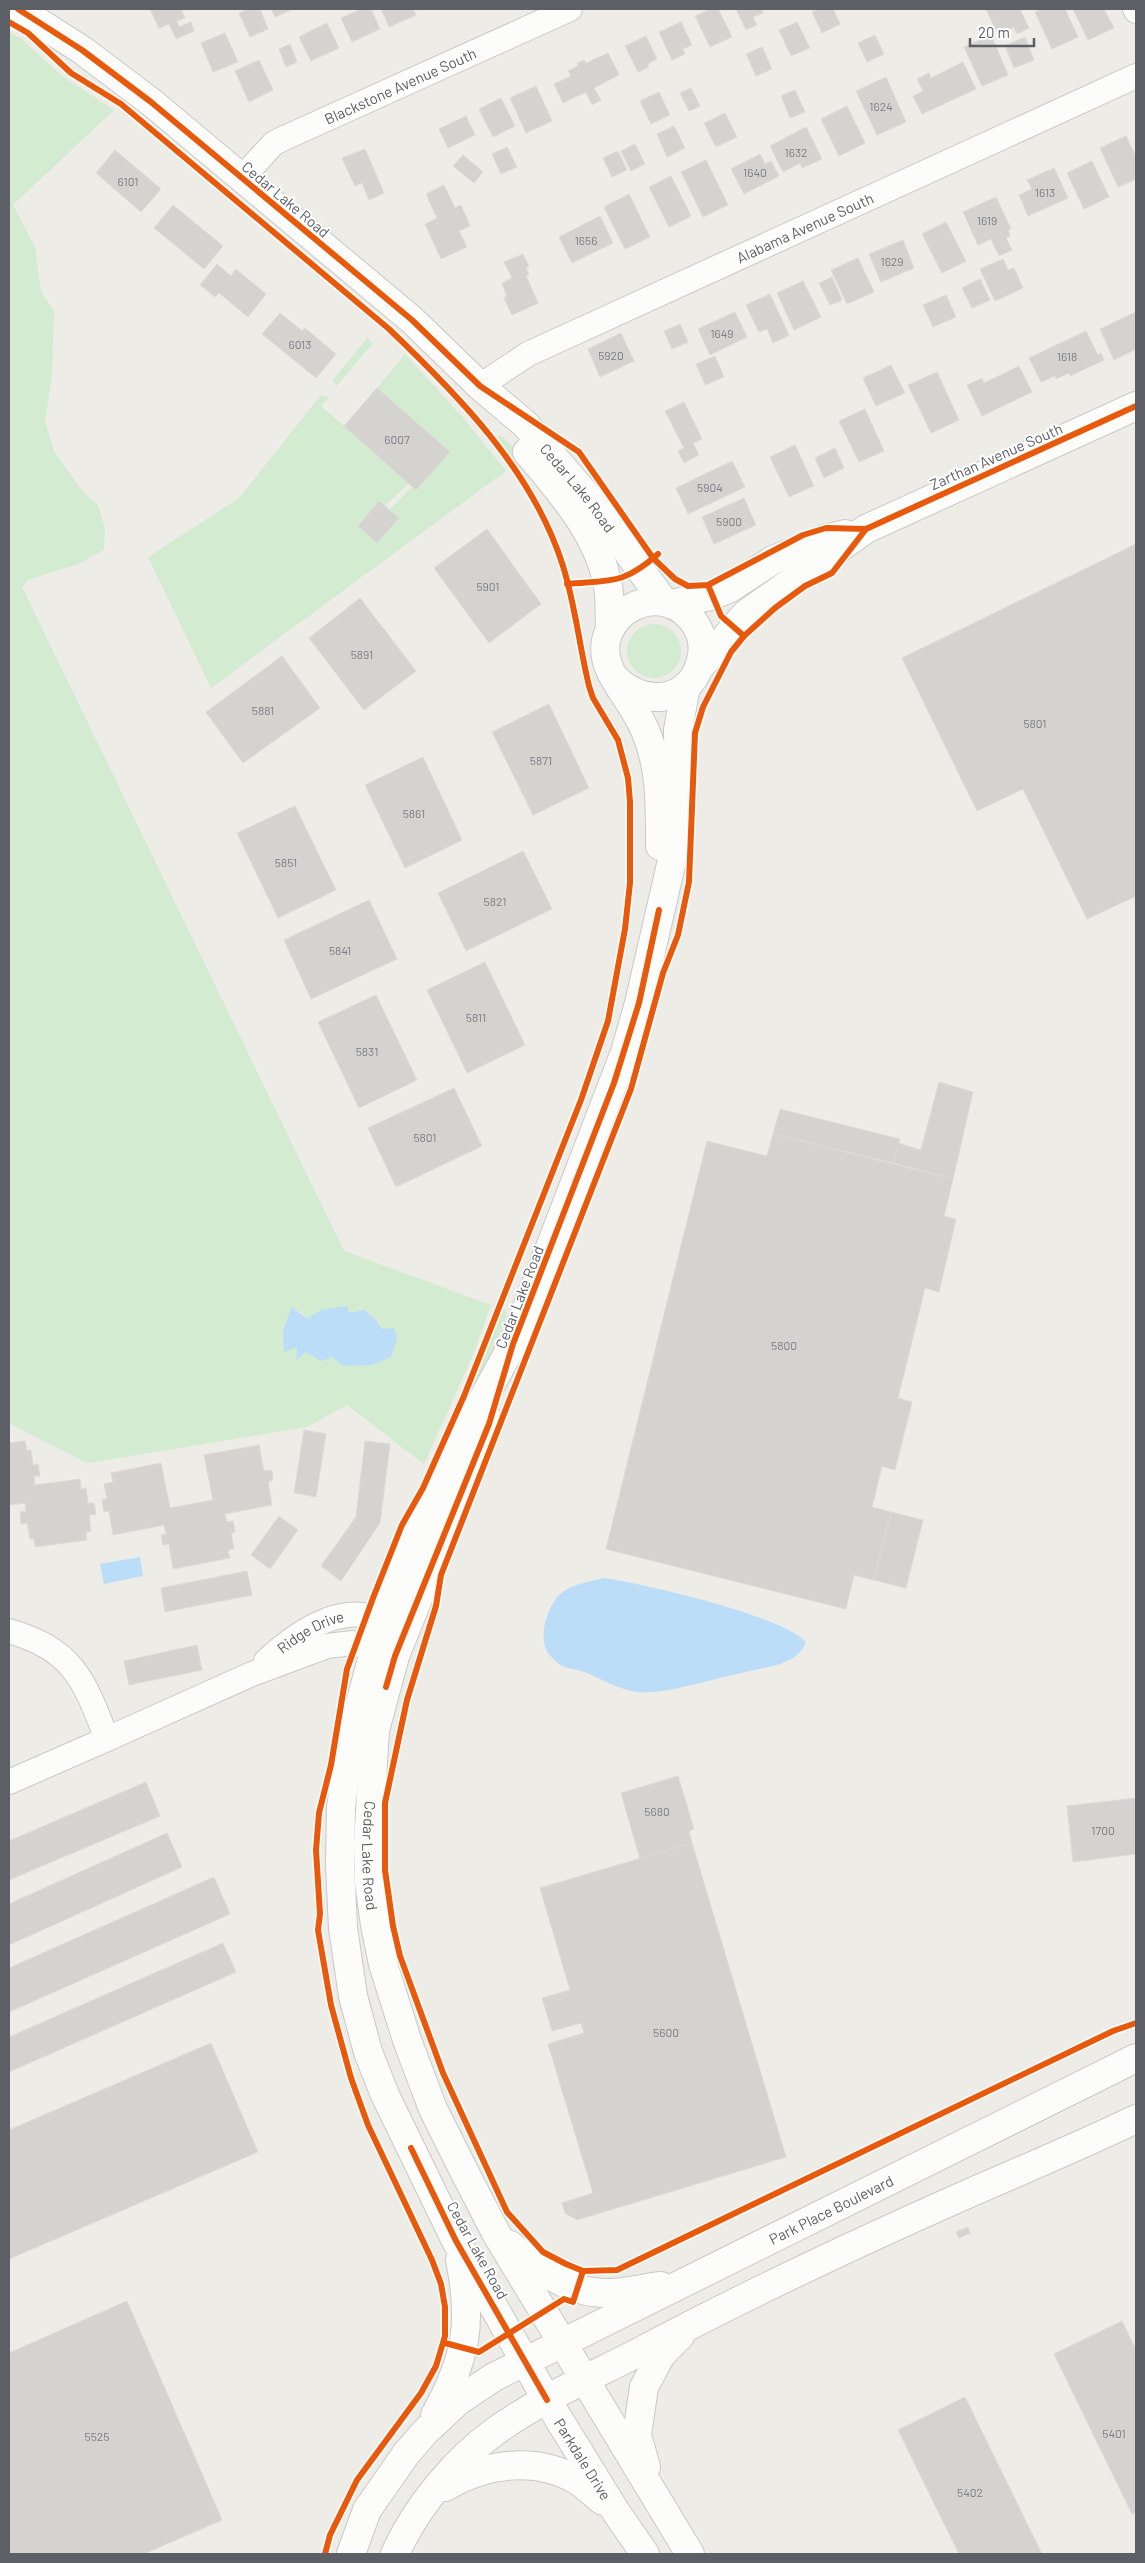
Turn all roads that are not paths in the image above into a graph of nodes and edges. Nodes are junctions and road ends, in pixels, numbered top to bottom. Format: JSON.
{"nodes":[{"id":1,"x":18,"y":9,"type":"edge"},
{"id":2,"x":570,"y":9,"type":"edge"},
{"id":3,"x":1136,"y":76,"type":"edge"},
{"id":4,"x":242,"y":178,"type":"junction"},
{"id":5,"x":480,"y":386,"type":"junction"},
{"id":6,"x":1136,"y":406,"type":"edge"},
{"id":7,"x":866,"y":529,"type":"junction"},
{"id":8,"x":668,"y":603,"type":"junction"},
{"id":9,"x":610,"y":630,"type":"junction"},
{"id":10,"x":693,"y":677,"type":"junction"},
{"id":11,"x":616,"y":679,"type":"junction"},
{"id":12,"x":659,"y":910,"type":"junction"},
{"id":13,"x":396,"y":1624,"type":"junction"},
{"id":14,"x":9,"y":1631,"type":"edge"},
{"id":15,"x":384,"y":1652,"type":"junction"},
{"id":16,"x":252,"y":1674,"type":"junction"},
{"id":17,"x":106,"y":1739,"type":"junction"},
{"id":18,"x":9,"y":1782,"type":"edge"},
{"id":19,"x":1136,"y":2058,"type":"edge"},
{"id":20,"x":1136,"y":2119,"type":"edge"},
{"id":21,"x":496,"y":2233,"type":"junction"},
{"id":22,"x":456,"y":2241,"type":"junction"},
{"id":23,"x":677,"y":2284,"type":"junction"},
{"id":24,"x":693,"y":2324,"type":"junction"},
{"id":25,"x":562,"y":2344,"type":"junction"},
{"id":26,"x":526,"y":2362,"type":"junction"},
{"id":27,"x":585,"y":2381,"type":"junction"},
{"id":28,"x":547,"y":2400,"type":"junction"},
{"id":29,"x":425,"y":2432,"type":"junction"},
{"id":30,"x":431,"y":2496,"type":"junction"},
{"id":31,"x":656,"y":2500,"type":"junction"},
{"id":32,"x":616,"y":2512,"type":"junction"},
{"id":33,"x":352,"y":2554,"type":"edge"},
{"id":34,"x":395,"y":2554,"type":"edge"},
{"id":35,"x":646,"y":2554,"type":"edge"},
{"id":36,"x":690,"y":2554,"type":"edge"}],
"edges":[{"from":1,"to":4,"type":"street","name":"Cedar Lake Road"},
{"from":2,"to":4,"type":"street","name":"Blackstone Avenue South"},
{"from":3,"to":5,"type":"street","name":"Alabama Avenue South"},
{"from":4,"to":5,"type":"street","name":"Cedar Lake Road"},
{"from":5,"to":8,"type":"street","name":"Cedar Lake Road"},
{"from":5,"to":9,"type":"street","name":"Cedar Lake Road"},
{"from":6,"to":7,"type":"street","name":"Zarthan Avenue South"},
{"from":7,"to":8,"type":"street","name":"Zarthan Avenue South"},
{"from":7,"to":10,"type":"street","name":"Zarthan Avenue South"},
{"from":8,"to":9,"type":"street"},
{"from":8,"to":10,"type":"street","name":"Cedar Lake Road"},
{"from":9,"to":11,"type":"street","name":"Cedar Lake Road"},
{"from":10,"to":11,"type":"street"},
{"from":10,"to":12,"type":"street","name":"Cedar Lake Road"},
{"from":11,"to":12,"type":"street","name":"Cedar Lake Road"},
{"from":12,"to":13,"type":"street","name":"Cedar Lake Road"},
{"from":13,"to":15,"type":"street","name":"Cedar Lake Road"},
{"from":13,"to":16,"type":"street","name":"Ridge Drive"},
{"from":14,"to":17,"type":"street"},
{"from":15,"to":16,"type":"street","name":"Ridge Drive"},
{"from":15,"to":21,"type":"street","name":"Cedar Lake Road"},
{"from":15,"to":22,"type":"street","name":"Cedar Lake Road"},
{"from":16,"to":17,"type":"street","name":"Ridge Drive"},
{"from":17,"to":18,"type":"street","name":"Ridge Drive"},
{"from":19,"to":23,"type":"street","name":"Park Place Boulevard"},
{"from":20,"to":24,"type":"street"},
{"from":21,"to":23,"type":"street"},
{"from":21,"to":25,"type":"street","name":"Cedar Lake Road"},
{"from":22,"to":26,"type":"street","name":"Cedar Lake Road"},
{"from":22,"to":29,"type":"street"},
{"from":23,"to":25,"type":"street","name":"Park Place Boulevard"},
{"from":24,"to":27,"type":"street"},
{"from":24,"to":31,"type":"street"},
{"from":25,"to":26,"type":"street","name":"Park Place Boulevard"},
{"from":25,"to":27,"type":"street","name":"Cedar Lake Road"},
{"from":26,"to":28,"type":"street","name":"Parkdale Drive"},
{"from":26,"to":29,"type":"street"},
{"from":27,"to":28,"type":"street"},
{"from":27,"to":31,"type":"street"},
{"from":28,"to":30,"type":"street"},
{"from":28,"to":32,"type":"street","name":"Parkdale Drive"},
{"from":29,"to":33,"type":"street"},
{"from":30,"to":32,"type":"street"},
{"from":30,"to":34,"type":"street"},
{"from":31,"to":36,"type":"street"},
{"from":32,"to":35,"type":"street","name":"Parkdale Drive"}]}
